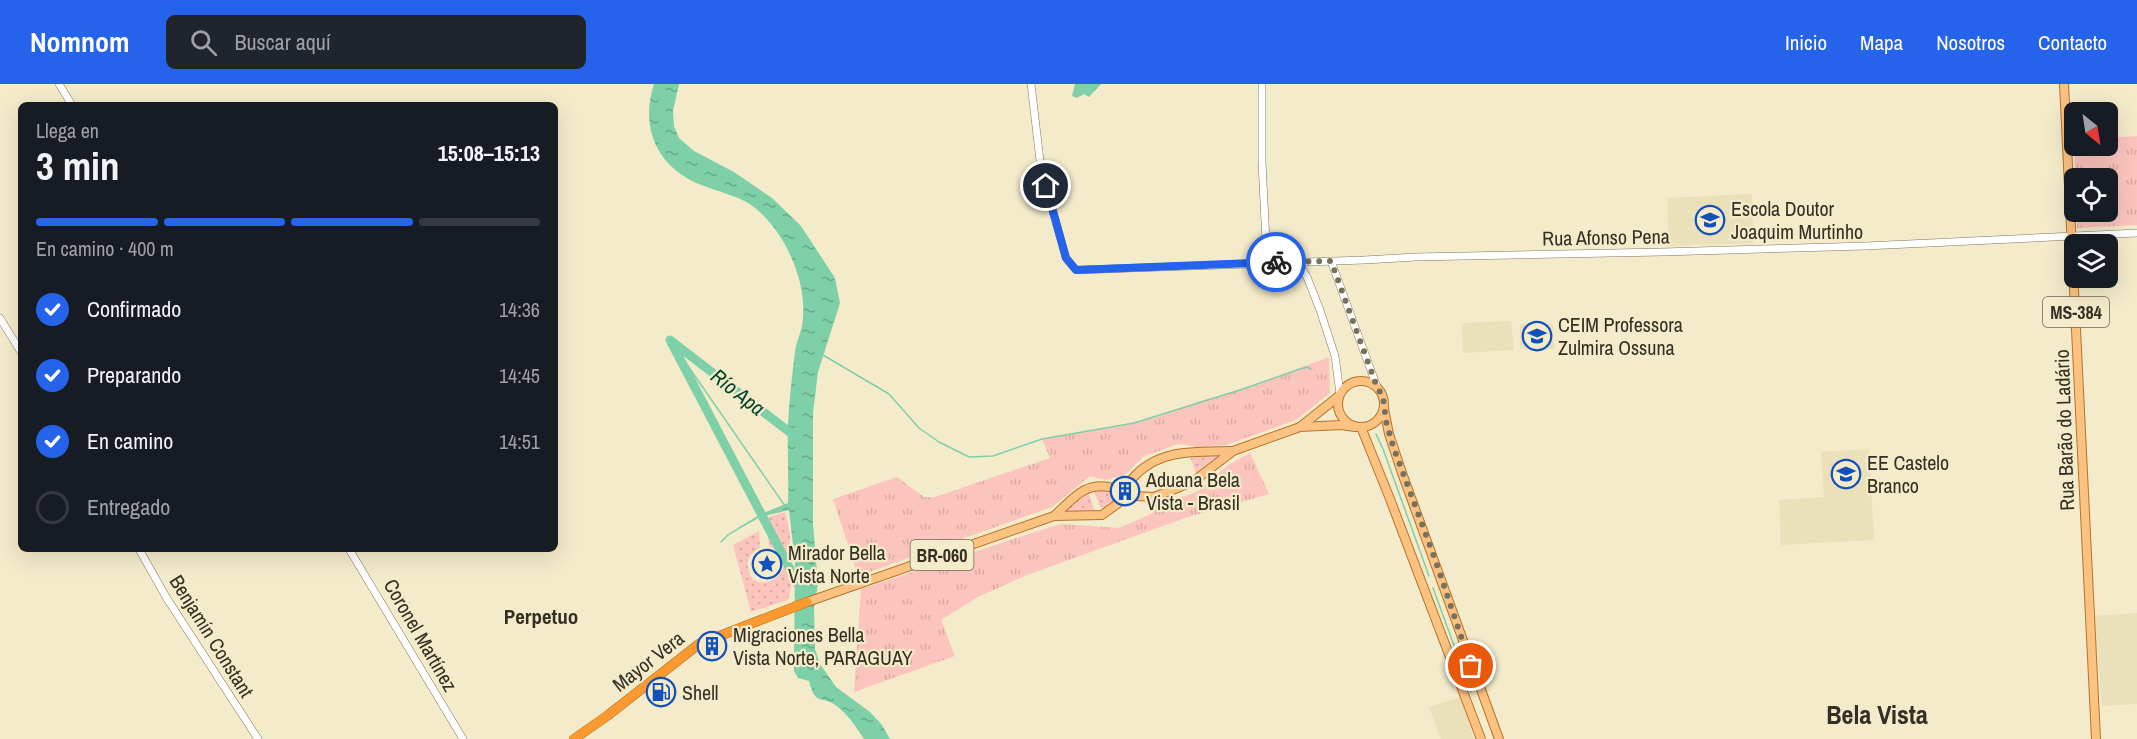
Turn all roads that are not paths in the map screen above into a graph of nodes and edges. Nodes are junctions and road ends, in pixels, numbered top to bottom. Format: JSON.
{"nodes":[{"id":1,"x":59,"y":84,"type":"edge"},
{"id":2,"x":1031,"y":84,"type":"edge"},
{"id":3,"x":1262,"y":84,"type":"edge"},
{"id":4,"x":2064,"y":84,"type":"edge"},
{"id":5,"x":70,"y":102,"type":"edge"},
{"id":6,"x":2137,"y":233,"type":"edge"},
{"id":7,"x":2072,"y":234,"type":"edge"},
{"id":8,"x":2115,"y":234,"type":"edge"},
{"id":9,"x":2064,"y":236,"type":"edge"},
{"id":10,"x":1331,"y":261,"type":"junction"},
{"id":11,"x":1267,"y":262,"type":"junction"},
{"id":12,"x":1289,"y":262,"type":"junction"},
{"id":13,"x":2074,"y":288,"type":"edge"},
{"id":14,"x":0,"y":318,"type":"edge"},
{"id":15,"x":18,"y":347,"type":"edge"},
{"id":16,"x":1377,"y":387,"type":"junction"},
{"id":17,"x":1339,"y":395,"type":"junction"},
{"id":18,"x":1384,"y":408,"type":"junction"},
{"id":19,"x":1300,"y":427,"type":"junction"},
{"id":20,"x":1358,"y":427,"type":"junction"},
{"id":21,"x":1233,"y":452,"type":"junction"},
{"id":22,"x":1054,"y":516,"type":"junction"},
{"id":23,"x":142,"y":552,"type":"edge"},
{"id":24,"x":351,"y":552,"type":"edge"},
{"id":25,"x":807,"y":602,"type":"joint"},
{"id":26,"x":258,"y":739,"type":"edge"},
{"id":27,"x":464,"y":739,"type":"edge"},
{"id":28,"x":574,"y":739,"type":"edge"},
{"id":29,"x":1481,"y":739,"type":"edge"},
{"id":30,"x":1499,"y":739,"type":"edge"},
{"id":31,"x":2096,"y":739,"type":"edge"}],
"edges":[{"from":1,"to":5,"type":"street"},
{"from":2,"to":11,"type":"street","name":"Rua Afonso Pena"},
{"from":3,"to":11,"type":"street"},
{"from":4,"to":7,"type":"main road","name":"Rua Barão do Ladário","number":"MS-384"},
{"from":6,"to":8,"type":"street","name":"Rua Afonso Pena"},
{"from":9,"to":10,"type":"street","name":"Rua Afonso Pena"},
{"from":10,"to":12,"type":"street","name":"Rua Afonso Pena"},
{"from":10,"to":16,"type":"street"},
{"from":11,"to":12,"type":"street","name":"Rua Afonso Pena"},
{"from":12,"to":17,"type":"street"},
{"from":13,"to":31,"type":"main road","name":"Rua Barão do Ladário","number":"MS-384"},
{"from":14,"to":15,"type":"street"},
{"from":16,"to":17,"type":"main road"},
{"from":16,"to":18,"type":"main road"},
{"from":17,"to":19,"type":"main road"},
{"from":17,"to":20,"type":"main road"},
{"from":18,"to":20,"type":"main road"},
{"from":18,"to":30,"type":"main road"},
{"from":19,"to":20,"type":"main road"},
{"from":19,"to":21,"type":"main road"},
{"from":20,"to":29,"type":"main road"},
{"from":21,"to":21,"type":"main road"},
{"from":22,"to":22,"type":"main road","number":"BR-060"},
{"from":22,"to":25,"type":"main road","number":"BR-060"},
{"from":23,"to":26,"type":"street","name":"Benjamín Constant"},
{"from":24,"to":27,"type":"street","name":"Coronel Martínez"},
{"from":25,"to":28,"type":"highway","name":"Mayor Vera"}]}
